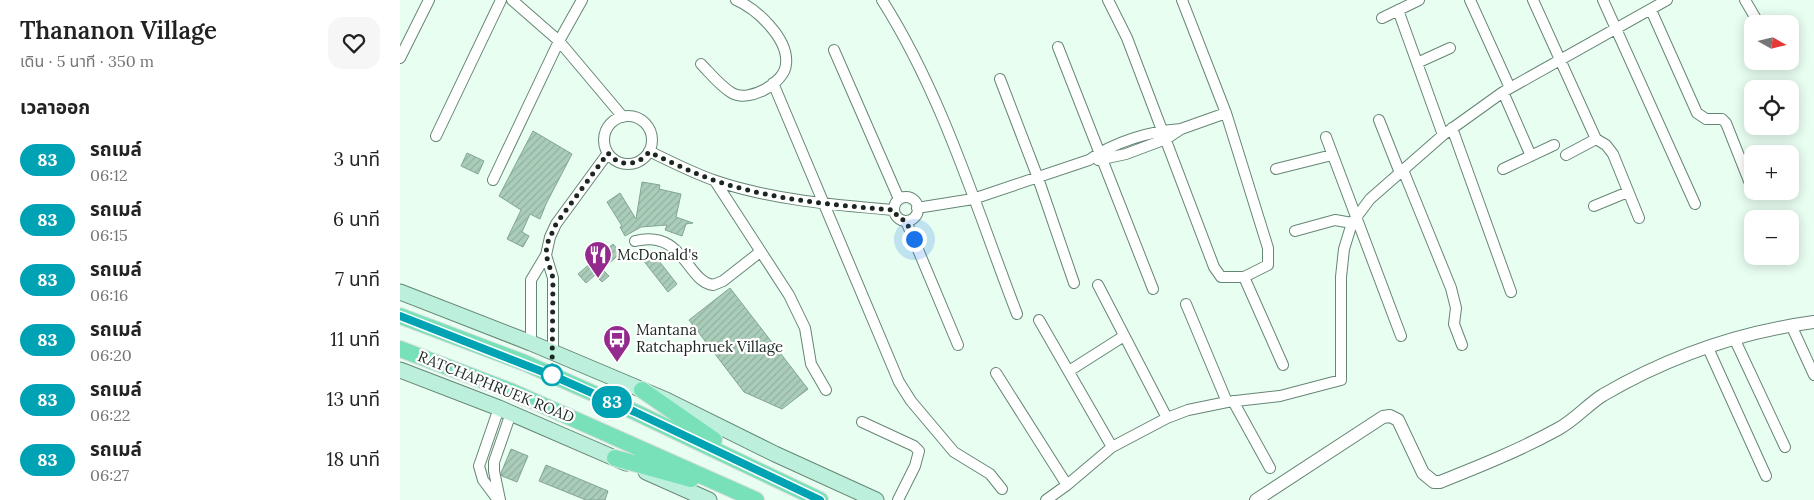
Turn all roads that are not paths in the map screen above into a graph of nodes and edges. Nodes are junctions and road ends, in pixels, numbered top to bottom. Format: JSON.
{"nodes":[{"id":1,"x":429,"y":0,"type":"edge"},
{"id":2,"x":501,"y":0,"type":"edge"},
{"id":3,"x":512,"y":0,"type":"edge"},
{"id":4,"x":582,"y":0,"type":"edge"},
{"id":5,"x":736,"y":0,"type":"edge"},
{"id":6,"x":882,"y":0,"type":"edge"},
{"id":7,"x":1108,"y":0,"type":"edge"},
{"id":8,"x":1182,"y":0,"type":"edge"},
{"id":9,"x":1419,"y":0,"type":"edge"},
{"id":10,"x":1533,"y":0,"type":"edge"},
{"id":11,"x":1603,"y":0,"type":"edge"},
{"id":12,"x":1667,"y":0,"type":"edge"},
{"id":13,"x":1745,"y":0,"type":"edge"},
{"id":14,"x":1472,"y":1,"type":"edge"},
{"id":15,"x":1398,"y":10,"type":"junction"},
{"id":16,"x":1651,"y":10,"type":"junction"},
{"id":17,"x":1754,"y":15,"type":"edge"},
{"id":18,"x":1382,"y":18,"type":"dead end"},
{"id":19,"x":1617,"y":30,"type":"junction"},
{"id":20,"x":559,"y":41,"type":"junction"},
{"id":21,"x":1058,"y":47,"type":"dead end"},
{"id":22,"x":1450,"y":48,"type":"dead end"},
{"id":23,"x":834,"y":50,"type":"dead end"},
{"id":24,"x":400,"y":58,"type":"edge"},
{"id":25,"x":1561,"y":60,"type":"junction"},
{"id":26,"x":1418,"y":63,"type":"junction"},
{"id":27,"x":701,"y":64,"type":"dead end"},
{"id":28,"x":1000,"y":79,"type":"dead end"},
{"id":29,"x":773,"y":83,"type":"junction"},
{"id":30,"x":1507,"y":90,"type":"junction"},
{"id":31,"x":1226,"y":113,"type":"junction"},
{"id":32,"x":623,"y":117,"type":"junction"},
{"id":33,"x":1379,"y":120,"type":"dead end"},
{"id":34,"x":1452,"y":128,"type":"junction"},
{"id":35,"x":1164,"y":135,"type":"junction"},
{"id":36,"x":1442,"y":135,"type":"junction"},
{"id":37,"x":436,"y":136,"type":"dead end"},
{"id":38,"x":1326,"y":136,"type":"dead end"},
{"id":39,"x":1596,"y":139,"type":"junction"},
{"id":40,"x":1554,"y":145,"type":"dead end"},
{"id":41,"x":649,"y":152,"type":"junction"},
{"id":42,"x":608,"y":153,"type":"junction"},
{"id":43,"x":1332,"y":155,"type":"junction"},
{"id":44,"x":1566,"y":155,"type":"dead end"},
{"id":45,"x":1102,"y":156,"type":"junction"},
{"id":46,"x":1531,"y":156,"type":"junction"},
{"id":47,"x":1744,"y":168,"type":"edge"},
{"id":48,"x":1276,"y":169,"type":"dead end"},
{"id":49,"x":1503,"y":169,"type":"dead end"},
{"id":50,"x":1402,"y":171,"type":"junction"},
{"id":51,"x":1038,"y":178,"type":"junction"},
{"id":52,"x":493,"y":180,"type":"dead end"},
{"id":53,"x":715,"y":181,"type":"junction"},
{"id":54,"x":1628,"y":192,"type":"junction"},
{"id":55,"x":973,"y":198,"type":"junction"},
{"id":56,"x":899,"y":199,"type":"junction"},
{"id":57,"x":826,"y":204,"type":"junction"},
{"id":58,"x":1694,"y":204,"type":"dead end"},
{"id":59,"x":1594,"y":206,"type":"dead end"},
{"id":60,"x":917,"y":208,"type":"junction"},
{"id":61,"x":894,"y":210,"type":"junction"},
{"id":62,"x":1639,"y":218,"type":"dead end"},
{"id":63,"x":1354,"y":220,"type":"junction"},
{"id":64,"x":906,"y":221,"type":"junction"},
{"id":65,"x":1295,"y":231,"type":"dead end"},
{"id":66,"x":635,"y":242,"type":"dead end"},
{"id":67,"x":760,"y":252,"type":"junction"},
{"id":68,"x":546,"y":255,"type":"junction"},
{"id":69,"x":1244,"y":277,"type":"junction"},
{"id":70,"x":1074,"y":283,"type":"dead end"},
{"id":71,"x":1098,"y":286,"type":"dead end"},
{"id":72,"x":1153,"y":289,"type":"dead end"},
{"id":73,"x":400,"y":292,"type":"edge"},
{"id":74,"x":1511,"y":292,"type":"dead end"},
{"id":75,"x":1186,"y":304,"type":"dead end"},
{"id":76,"x":1017,"y":314,"type":"dead end"},
{"id":77,"x":400,"y":316,"type":"edge"},
{"id":78,"x":1038,"y":320,"type":"dead end"},
{"id":79,"x":1814,"y":322,"type":"edge"},
{"id":80,"x":1791,"y":325,"type":"junction"},
{"id":81,"x":1124,"y":336,"type":"junction"},
{"id":82,"x":1401,"y":336,"type":"dead end"},
{"id":83,"x":1734,"y":338,"type":"junction"},
{"id":84,"x":531,"y":343,"type":"junction"},
{"id":85,"x":958,"y":345,"type":"dead end"},
{"id":86,"x":1462,"y":346,"type":"dead end"},
{"id":87,"x":1708,"y":348,"type":"junction"},
{"id":88,"x":400,"y":349,"type":"edge"},
{"id":89,"x":553,"y":352,"type":"junction"},
{"id":90,"x":1282,"y":366,"type":"dead end"},
{"id":91,"x":400,"y":370,"type":"edge"},
{"id":92,"x":1069,"y":372,"type":"junction"},
{"id":93,"x":996,"y":374,"type":"dead end"},
{"id":94,"x":1814,"y":375,"type":"edge"},
{"id":95,"x":642,"y":390,"type":"junction"},
{"id":96,"x":826,"y":390,"type":"dead end"},
{"id":97,"x":1230,"y":402,"type":"junction"},
{"id":98,"x":505,"y":410,"type":"junction"},
{"id":99,"x":1167,"y":418,"type":"junction"},
{"id":100,"x":862,"y":422,"type":"dead end"},
{"id":101,"x":1112,"y":447,"type":"junction"},
{"id":102,"x":1785,"y":447,"type":"dead end"},
{"id":103,"x":615,"y":458,"type":"junction"},
{"id":104,"x":753,"y":468,"type":"junction"},
{"id":105,"x":1270,"y":468,"type":"dead end"},
{"id":106,"x":1766,"y":476,"type":"dead end"},
{"id":107,"x":1067,"y":486,"type":"junction"},
{"id":108,"x":1002,"y":489,"type":"dead end"},
{"id":109,"x":749,"y":497,"type":"edge"},
{"id":110,"x":1262,"y":498,"type":"edge"},
{"id":111,"x":499,"y":500,"type":"edge"},
{"id":112,"x":709,"y":500,"type":"edge"},
{"id":113,"x":820,"y":500,"type":"edge"},
{"id":114,"x":876,"y":500,"type":"edge"},
{"id":115,"x":898,"y":500,"type":"edge"},
{"id":116,"x":1046,"y":500,"type":"edge"}],
"edges":[{"from":1,"to":24,"type":"street"},
{"from":2,"to":37,"type":"street"},
{"from":3,"to":20,"type":"street"},
{"from":4,"to":20,"type":"street"},
{"from":5,"to":29,"type":"street"},
{"from":6,"to":55,"type":"street"},
{"from":7,"to":35,"type":"street"},
{"from":8,"to":31,"type":"street"},
{"from":9,"to":15,"type":"street"},
{"from":10,"to":25,"type":"street"},
{"from":11,"to":19,"type":"street"},
{"from":12,"to":16,"type":"street"},
{"from":13,"to":17,"type":"street"},
{"from":14,"to":30,"type":"street"},
{"from":15,"to":18,"type":"street"},
{"from":15,"to":26,"type":"street"},
{"from":16,"to":19,"type":"street"},
{"from":16,"to":47,"type":"street"},
{"from":19,"to":25,"type":"street"},
{"from":19,"to":58,"type":"street"},
{"from":20,"to":32,"type":"street"},
{"from":20,"to":52,"type":"street"},
{"from":21,"to":45,"type":"street"},
{"from":22,"to":26,"type":"street"},
{"from":23,"to":56,"type":"street"},
{"from":25,"to":30,"type":"street"},
{"from":25,"to":39,"type":"street"},
{"from":26,"to":36,"type":"street"},
{"from":27,"to":29,"type":"street"},
{"from":28,"to":51,"type":"street"},
{"from":29,"to":57,"type":"street"},
{"from":30,"to":34,"type":"street"},
{"from":30,"to":46,"type":"street"},
{"from":31,"to":35,"type":"street"},
{"from":31,"to":69,"type":"street"},
{"from":32,"to":41,"type":"street"},
{"from":32,"to":42,"type":"street"},
{"from":33,"to":50,"type":"street"},
{"from":34,"to":36,"type":"street"},
{"from":34,"to":74,"type":"street"},
{"from":35,"to":45,"type":"street"},
{"from":35,"to":69,"type":"street"},
{"from":36,"to":50,"type":"street"},
{"from":38,"to":43,"type":"street"},
{"from":39,"to":44,"type":"street"},
{"from":39,"to":54,"type":"street"},
{"from":40,"to":46,"type":"street"},
{"from":41,"to":42,"type":"street"},
{"from":41,"to":53,"type":"street"},
{"from":42,"to":68,"type":"street"},
{"from":43,"to":48,"type":"street"},
{"from":43,"to":63,"type":"street"},
{"from":45,"to":51,"type":"street"},
{"from":45,"to":72,"type":"street"},
{"from":46,"to":49,"type":"street"},
{"from":50,"to":63,"type":"street"},
{"from":50,"to":86,"type":"street"},
{"from":51,"to":55,"type":"street"},
{"from":51,"to":70,"type":"street"},
{"from":53,"to":57,"type":"street"},
{"from":53,"to":67,"type":"street"},
{"from":54,"to":59,"type":"street"},
{"from":54,"to":62,"type":"street"},
{"from":55,"to":60,"type":"street"},
{"from":55,"to":76,"type":"street"},
{"from":56,"to":60,"type":"street"},
{"from":56,"to":61,"type":"street"},
{"from":57,"to":61,"type":"street"},
{"from":57,"to":108,"type":"street"},
{"from":60,"to":64,"type":"street"},
{"from":61,"to":64,"type":"street"},
{"from":63,"to":65,"type":"street"},
{"from":63,"to":82,"type":"street"},
{"from":63,"to":97,"type":"street"},
{"from":64,"to":85,"type":"street"},
{"from":66,"to":67,"type":"street"},
{"from":67,"to":96,"type":"street"},
{"from":68,"to":84,"type":"street"},
{"from":68,"to":89,"type":"street"},
{"from":69,"to":90,"type":"street"},
{"from":71,"to":81,"type":"street"},
{"from":73,"to":84,"type":"main road"},
{"from":75,"to":97,"type":"street"},
{"from":77,"to":104,"type":"main road","name":"RATCHAPHRUEK ROAD"},
{"from":78,"to":92,"type":"street"},
{"from":79,"to":80,"type":"street"},
{"from":80,"to":83,"type":"street"},
{"from":80,"to":94,"type":"street"},
{"from":81,"to":92,"type":"street"},
{"from":81,"to":99,"type":"street"},
{"from":83,"to":87,"type":"street"},
{"from":83,"to":102,"type":"street"},
{"from":84,"to":89,"type":"main road"},
{"from":87,"to":106,"type":"street"},
{"from":87,"to":110,"type":"street"},
{"from":88,"to":109,"type":"main road","name":"RATCHAPHRUEK ROAD"},
{"from":89,"to":95,"type":"main road"},
{"from":91,"to":98,"type":"main road"},
{"from":92,"to":101,"type":"street"},
{"from":93,"to":107,"type":"street"},
{"from":95,"to":104,"type":"main road"},
{"from":95,"to":114,"type":"main road"},
{"from":97,"to":99,"type":"street"},
{"from":97,"to":105,"type":"street"},
{"from":98,"to":103,"type":"main road"},
{"from":98,"to":111,"type":"street"},
{"from":98,"to":111,"type":"street"},
{"from":99,"to":101,"type":"street"},
{"from":100,"to":115,"type":"street"},
{"from":101,"to":107,"type":"street"},
{"from":103,"to":109,"type":"main road"},
{"from":103,"to":112,"type":"main road"},
{"from":104,"to":113,"type":"main road","name":"RATCHAPHRUEK ROAD"},
{"from":107,"to":116,"type":"street"}]}
